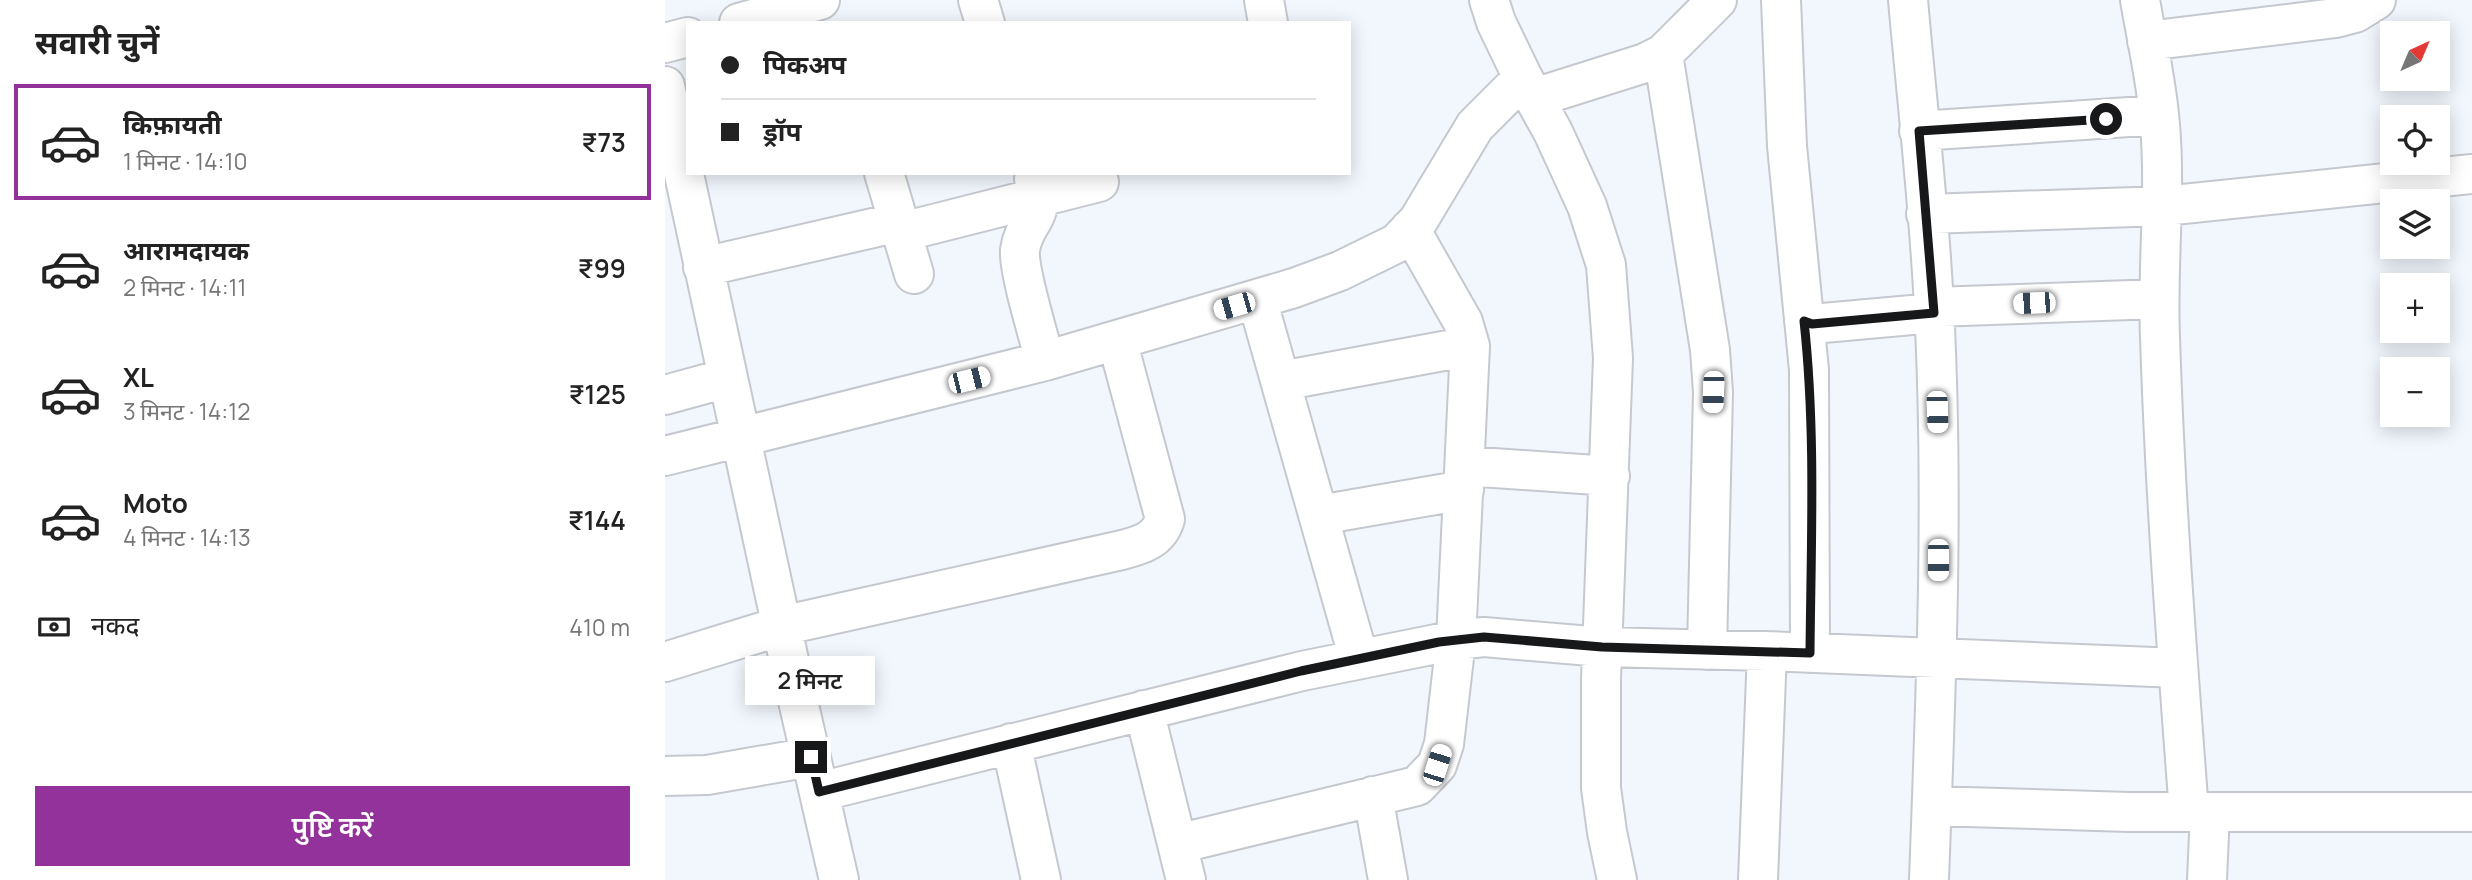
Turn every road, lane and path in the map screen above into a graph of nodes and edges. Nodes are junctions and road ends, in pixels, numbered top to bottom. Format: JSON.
{"nodes":[{"id":1,"x":820,"y":0,"type":"edge"},
{"id":2,"x":833,"y":0,"type":"edge"},
{"id":3,"x":978,"y":0,"type":"edge"},
{"id":4,"x":1264,"y":0,"type":"edge"},
{"id":5,"x":1489,"y":0,"type":"edge"},
{"id":6,"x":1717,"y":0,"type":"edge"},
{"id":7,"x":1781,"y":0,"type":"edge"},
{"id":8,"x":1908,"y":0,"type":"edge"},
{"id":9,"x":2140,"y":0,"type":"edge"},
{"id":10,"x":2375,"y":0,"type":"edge"},
{"id":11,"x":746,"y":21,"type":"edge"},
{"id":12,"x":839,"y":21,"type":"edge"},
{"id":13,"x":984,"y":21,"type":"edge"},
{"id":14,"x":1268,"y":21,"type":"edge"},
{"id":15,"x":686,"y":38,"type":"edge"},
{"id":16,"x":2147,"y":41,"type":"junction"},
{"id":17,"x":665,"y":44,"type":"edge"},
{"id":18,"x":1663,"y":54,"type":"junction"},
{"id":19,"x":665,"y":86,"type":"edge"},
{"id":20,"x":1529,"y":88,"type":"junction"},
{"id":21,"x":2159,"y":116,"type":"junction"},
{"id":22,"x":1919,"y":131,"type":"junction"},
{"id":23,"x":2472,"y":174,"type":"edge"},
{"id":24,"x":885,"y":175,"type":"edge"},
{"id":25,"x":1099,"y":182,"type":"dead end"},
{"id":26,"x":1036,"y":185,"type":"edge"},
{"id":27,"x":2164,"y":206,"type":"junction"},
{"id":28,"x":677,"y":210,"type":"edge"},
{"id":29,"x":1926,"y":214,"type":"junction"},
{"id":30,"x":900,"y":227,"type":"junction"},
{"id":31,"x":1410,"y":229,"type":"junction"},
{"id":32,"x":703,"y":267,"type":"junction"},
{"id":33,"x":914,"y":274,"type":"dead end"},
{"id":34,"x":1257,"y":299,"type":"junction"},
{"id":35,"x":2159,"y":299,"type":"junction"},
{"id":36,"x":1934,"y":310,"type":"junction"},
{"id":37,"x":1804,"y":321,"type":"junction"},
{"id":38,"x":1117,"y":340,"type":"junction"},
{"id":39,"x":1470,"y":346,"type":"junction"},
{"id":40,"x":1045,"y":361,"type":"junction"},
{"id":41,"x":727,"y":377,"type":"junction"},
{"id":42,"x":1281,"y":381,"type":"junction"},
{"id":43,"x":665,"y":395,"type":"edge"},
{"id":44,"x":740,"y":437,"type":"junction"},
{"id":45,"x":665,"y":456,"type":"edge"},
{"id":46,"x":1610,"y":476,"type":"junction"},
{"id":47,"x":1464,"y":478,"type":"junction"},
{"id":48,"x":1319,"y":514,"type":"junction"},
{"id":49,"x":781,"y":626,"type":"junction"},
{"id":50,"x":1456,"y":640,"type":"junction"},
{"id":51,"x":1602,"y":647,"type":"junction"},
{"id":52,"x":1706,"y":650,"type":"junction"},
{"id":53,"x":1767,"y":651,"type":"junction"},
{"id":54,"x":1810,"y":653,"type":"junction"},
{"id":55,"x":1359,"y":659,"type":"junction"},
{"id":56,"x":1937,"y":659,"type":"junction"},
{"id":57,"x":665,"y":662,"type":"edge"},
{"id":58,"x":2178,"y":668,"type":"junction"},
{"id":59,"x":1144,"y":710,"type":"junction"},
{"id":60,"x":1011,"y":743,"type":"junction"},
{"id":61,"x":815,"y":775,"type":"junction"},
{"id":62,"x":665,"y":776,"type":"edge"},
{"id":63,"x":1373,"y":796,"type":"junction"},
{"id":64,"x":1932,"y":806,"type":"junction"},
{"id":65,"x":2199,"y":812,"type":"junction"},
{"id":66,"x":2472,"y":812,"type":"edge"},
{"id":67,"x":1177,"y":844,"type":"junction"},
{"id":68,"x":839,"y":880,"type":"edge"},
{"id":69,"x":1041,"y":880,"type":"edge"},
{"id":70,"x":1186,"y":880,"type":"edge"},
{"id":71,"x":1388,"y":880,"type":"edge"},
{"id":72,"x":1617,"y":880,"type":"edge"},
{"id":73,"x":1758,"y":880,"type":"edge"},
{"id":74,"x":1929,"y":880,"type":"edge"},
{"id":75,"x":2207,"y":880,"type":"edge"}],
"edges":[{"from":1,"to":11,"type":"street"},
{"from":2,"to":12,"type":"street"},
{"from":3,"to":13,"type":"street"},
{"from":4,"to":14,"type":"street"},
{"from":5,"to":20,"type":"street"},
{"from":6,"to":18,"type":"street"},
{"from":7,"to":37,"type":"street"},
{"from":8,"to":22,"type":"street"},
{"from":9,"to":16,"type":"street"},
{"from":10,"to":16,"type":"street"},
{"from":15,"to":17,"type":"street"},
{"from":16,"to":21,"type":"street"},
{"from":18,"to":20,"type":"street"},
{"from":18,"to":52,"type":"street"},
{"from":19,"to":28,"type":"street"},
{"from":20,"to":31,"type":"street"},
{"from":20,"to":46,"type":"street"},
{"from":21,"to":22,"type":"street"},
{"from":21,"to":27,"type":"street"},
{"from":22,"to":29,"type":"street"},
{"from":23,"to":27,"type":"street"},
{"from":24,"to":30,"type":"street"},
{"from":25,"to":26,"type":"street"},
{"from":26,"to":30,"type":"street"},
{"from":26,"to":40,"type":"street"},
{"from":27,"to":29,"type":"street"},
{"from":27,"to":35,"type":"street"},
{"from":28,"to":32,"type":"street"},
{"from":29,"to":36,"type":"street"},
{"from":30,"to":32,"type":"street"},
{"from":30,"to":33,"type":"street"},
{"from":31,"to":34,"type":"street"},
{"from":31,"to":39,"type":"street"},
{"from":32,"to":41,"type":"street"},
{"from":34,"to":38,"type":"street"},
{"from":34,"to":42,"type":"street"},
{"from":35,"to":36,"type":"street"},
{"from":35,"to":58,"type":"street"},
{"from":36,"to":37,"type":"street"},
{"from":36,"to":56,"type":"street"},
{"from":37,"to":54,"type":"street"},
{"from":38,"to":40,"type":"street"},
{"from":38,"to":49,"type":"street"},
{"from":39,"to":42,"type":"street"},
{"from":39,"to":47,"type":"street"},
{"from":40,"to":44,"type":"street"},
{"from":41,"to":43,"type":"street"},
{"from":41,"to":44,"type":"street"},
{"from":42,"to":48,"type":"street"},
{"from":44,"to":45,"type":"street"},
{"from":44,"to":49,"type":"street"},
{"from":46,"to":47,"type":"street"},
{"from":46,"to":51,"type":"street"},
{"from":47,"to":48,"type":"street"},
{"from":47,"to":50,"type":"street"},
{"from":48,"to":55,"type":"street"},
{"from":49,"to":57,"type":"street"},
{"from":49,"to":61,"type":"street"},
{"from":50,"to":51,"type":"street"},
{"from":50,"to":55,"type":"street"},
{"from":50,"to":63,"type":"street"},
{"from":51,"to":52,"type":"street"},
{"from":51,"to":72,"type":"street"},
{"from":52,"to":53,"type":"street"},
{"from":53,"to":54,"type":"street"},
{"from":53,"to":73,"type":"street"},
{"from":54,"to":56,"type":"street"},
{"from":55,"to":59,"type":"street"},
{"from":56,"to":58,"type":"street"},
{"from":56,"to":64,"type":"street"},
{"from":58,"to":65,"type":"street"},
{"from":59,"to":60,"type":"street"},
{"from":59,"to":67,"type":"street"},
{"from":60,"to":61,"type":"street"},
{"from":60,"to":69,"type":"street"},
{"from":61,"to":62,"type":"street"},
{"from":61,"to":68,"type":"street"},
{"from":63,"to":67,"type":"street"},
{"from":63,"to":71,"type":"street"},
{"from":64,"to":65,"type":"street"},
{"from":64,"to":74,"type":"street"},
{"from":65,"to":66,"type":"street"},
{"from":65,"to":75,"type":"street"},
{"from":67,"to":70,"type":"street"}]}
